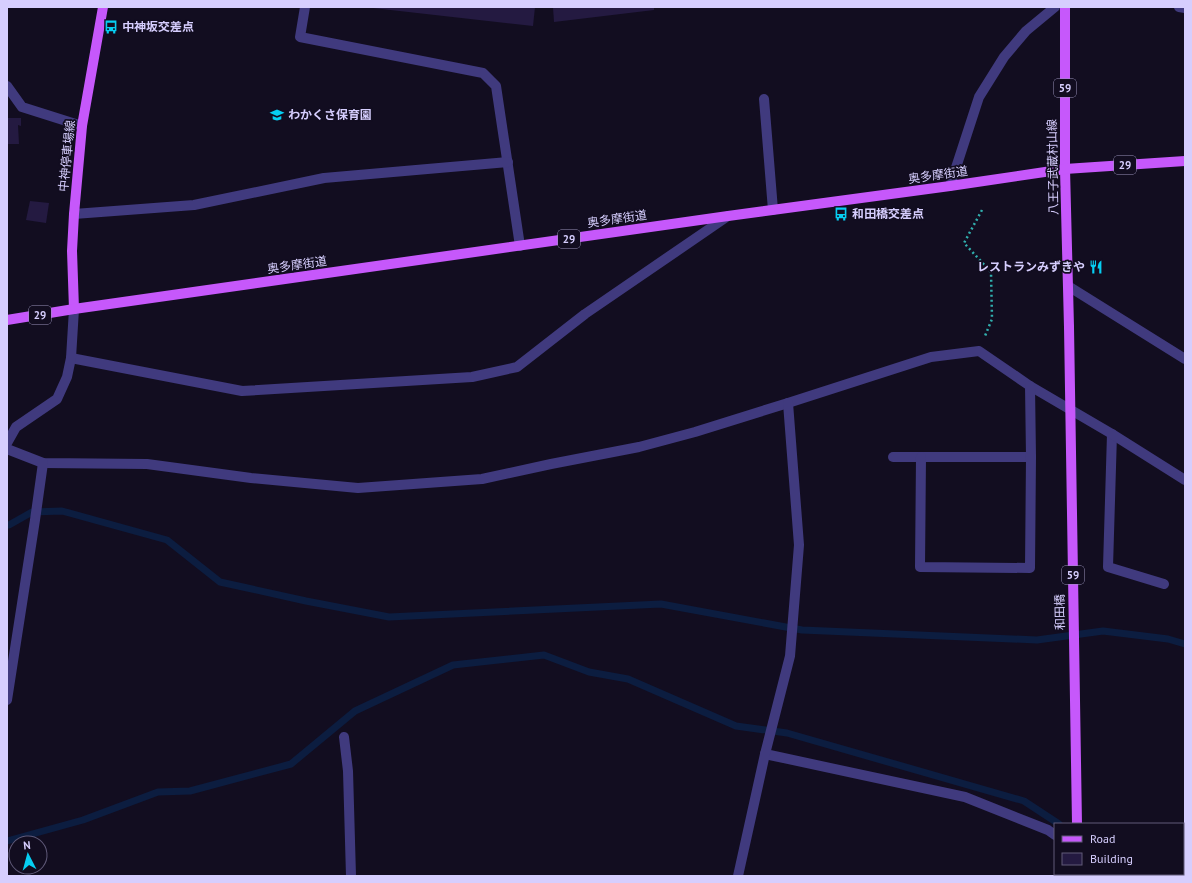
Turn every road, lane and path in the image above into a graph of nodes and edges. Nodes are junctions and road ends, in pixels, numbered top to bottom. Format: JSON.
{"nodes":[{"id":1,"x":103,"y":7,"type":"edge"},
{"id":2,"x":305,"y":7,"type":"edge"},
{"id":3,"x":1055,"y":7,"type":"edge"},
{"id":4,"x":1065,"y":7,"type":"edge"},
{"id":5,"x":1179,"y":7,"type":"edge"},
{"id":6,"x":1185,"y":8,"type":"edge"},
{"id":7,"x":7,"y":86,"type":"edge"},
{"id":8,"x":764,"y":99,"type":"dead end"},
{"id":9,"x":82,"y":126,"type":"junction"},
{"id":10,"x":1185,"y":161,"type":"edge"},
{"id":11,"x":508,"y":162,"type":"junction"},
{"id":12,"x":1065,"y":169,"type":"junction"},
{"id":13,"x":950,"y":186,"type":"junction"},
{"id":14,"x":773,"y":210,"type":"junction"},
{"id":15,"x":982,"y":210,"type":"dead end"},
{"id":16,"x":74,"y":214,"type":"junction"},
{"id":17,"x":728,"y":216,"type":"junction"},
{"id":18,"x":520,"y":246,"type":"junction"},
{"id":19,"x":1068,"y":286,"type":"junction"},
{"id":20,"x":74,"y":309,"type":"junction"},
{"id":21,"x":7,"y":320,"type":"edge"},
{"id":22,"x":1069,"y":327,"type":"joint"},
{"id":23,"x":979,"y":350,"type":"junction"},
{"id":24,"x":72,"y":358,"type":"junction"},
{"id":25,"x":1185,"y":359,"type":"edge"},
{"id":26,"x":1030,"y":386,"type":"junction"},
{"id":27,"x":788,"y":403,"type":"junction"},
{"id":28,"x":1112,"y":434,"type":"junction"},
{"id":29,"x":7,"y":443,"type":"edge"},
{"id":30,"x":7,"y":449,"type":"edge"},
{"id":31,"x":893,"y":457,"type":"dead end"},
{"id":32,"x":921,"y":457,"type":"junction"},
{"id":33,"x":1031,"y":458,"type":"junction"},
{"id":34,"x":43,"y":463,"type":"junction"},
{"id":35,"x":1185,"y":480,"type":"edge"},
{"id":36,"x":1164,"y":584,"type":"dead end"},
{"id":37,"x":7,"y":700,"type":"edge"},
{"id":38,"x":344,"y":737,"type":"dead end"},
{"id":39,"x":765,"y":754,"type":"junction"},
{"id":40,"x":1077,"y":823,"type":"edge"},
{"id":41,"x":1054,"y":834,"type":"edge"},
{"id":42,"x":351,"y":876,"type":"edge"},
{"id":43,"x":738,"y":876,"type":"edge"}],
"edges":[{"from":1,"to":9,"type":"main road","name":"中神停車場線"},
{"from":2,"to":11,"type":"street"},
{"from":3,"to":13,"type":"street"},
{"from":4,"to":12,"type":"main road","name":"八王子武蔵村山線","number":"59"},
{"from":5,"to":6,"type":"street"},
{"from":7,"to":9,"type":"street"},
{"from":8,"to":14,"type":"street"},
{"from":9,"to":16,"type":"main road","name":"中神停車場線"},
{"from":10,"to":12,"type":"main road","name":"奥多摩街道","number":"29"},
{"from":11,"to":16,"type":"street"},
{"from":11,"to":18,"type":"street"},
{"from":12,"to":13,"type":"main road","name":"奥多摩街道","number":"29"},
{"from":12,"to":19,"type":"main road","name":"八王子武蔵村山線","number":"59"},
{"from":13,"to":14,"type":"main road","name":"奥多摩街道","number":"29"},
{"from":14,"to":17,"type":"main road","name":"奥多摩街道","number":"29"},
{"from":15,"to":23,"type":"path"},
{"from":16,"to":20,"type":"main road","name":"中神停車場線"},
{"from":17,"to":18,"type":"main road","name":"奥多摩街道","number":"29"},
{"from":17,"to":24,"type":"street"},
{"from":18,"to":20,"type":"main road","name":"奥多摩街道","number":"29"},
{"from":19,"to":22,"type":"main road","name":"八王子武蔵村山線","number":"59"},
{"from":19,"to":25,"type":"street"},
{"from":20,"to":21,"type":"main road","name":"奥多摩街道","number":"29"},
{"from":20,"to":24,"type":"street"},
{"from":22,"to":40,"type":"main road","name":"和田橋","number":"59","bridge":true},
{"from":23,"to":26,"type":"street"},
{"from":23,"to":27,"type":"street"},
{"from":24,"to":29,"type":"street"},
{"from":26,"to":28,"type":"street"},
{"from":26,"to":33,"type":"street"},
{"from":27,"to":34,"type":"street"},
{"from":27,"to":39,"type":"street"},
{"from":28,"to":35,"type":"street"},
{"from":28,"to":36,"type":"street"},
{"from":30,"to":34,"type":"street"},
{"from":31,"to":32,"type":"street"},
{"from":32,"to":33,"type":"street"},
{"from":32,"to":33,"type":"street"},
{"from":34,"to":37,"type":"street"},
{"from":38,"to":42,"type":"street"},
{"from":39,"to":41,"type":"street"},
{"from":39,"to":43,"type":"street"}]}
